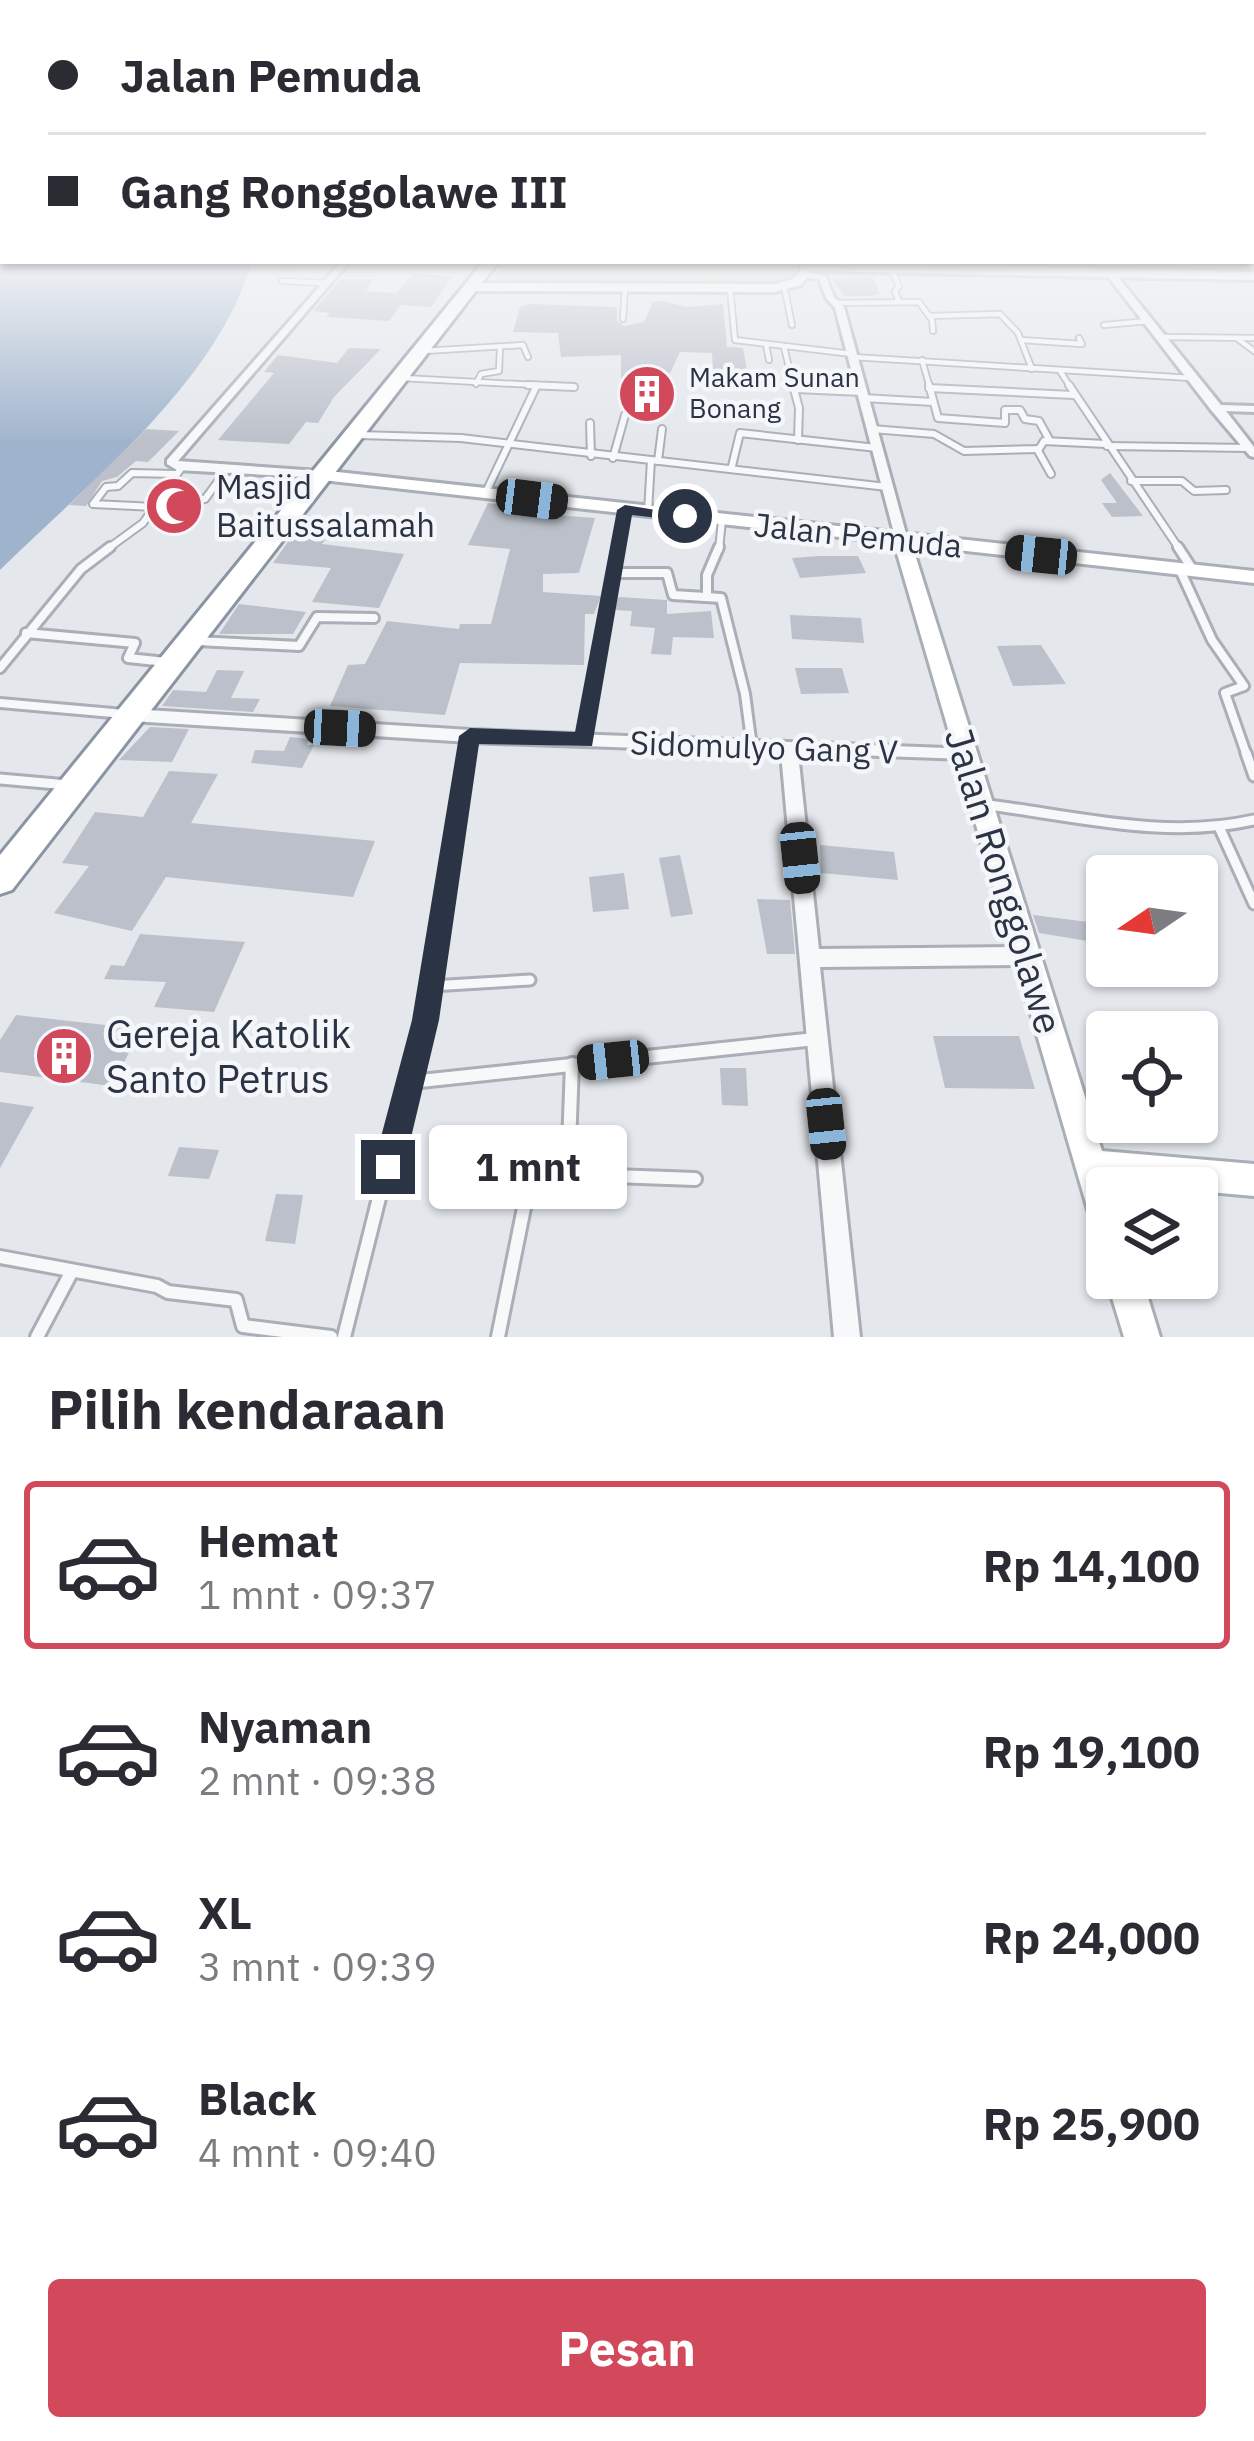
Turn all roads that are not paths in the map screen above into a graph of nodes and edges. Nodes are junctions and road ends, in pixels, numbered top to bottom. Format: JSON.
{"nodes":[{"id":1,"x":296,"y":319,"type":"edge"},
{"id":2,"x":445,"y":319,"type":"edge"},
{"id":3,"x":732,"y":319,"type":"edge"},
{"id":4,"x":791,"y":319,"type":"edge"},
{"id":5,"x":842,"y":319,"type":"edge"},
{"id":6,"x":930,"y":319,"type":"edge"},
{"id":7,"x":1005,"y":319,"type":"edge"},
{"id":8,"x":1149,"y":319,"type":"edge"},
{"id":9,"x":1151,"y":322,"type":"junction"},
{"id":10,"x":792,"y":325,"type":"dead end"},
{"id":11,"x":1104,"y":325,"type":"dead end"},
{"id":12,"x":933,"y":331,"type":"dead end"},
{"id":13,"x":1162,"y":337,"type":"junction"},
{"id":14,"x":1079,"y":338,"type":"dead end"},
{"id":15,"x":1237,"y":338,"type":"junction"},
{"id":16,"x":1254,"y":338,"type":"edge"},
{"id":17,"x":1022,"y":340,"type":"junction"},
{"id":18,"x":766,"y":345,"type":"junction"},
{"id":19,"x":500,"y":347,"type":"junction"},
{"id":20,"x":784,"y":347,"type":"junction"},
{"id":21,"x":421,"y":350,"type":"junction"},
{"id":22,"x":1254,"y":350,"type":"edge"},
{"id":23,"x":852,"y":356,"type":"junction"},
{"id":24,"x":528,"y":357,"type":"dead end"},
{"id":25,"x":769,"y":360,"type":"dead end"},
{"id":26,"x":922,"y":360,"type":"junction"},
{"id":27,"x":1032,"y":369,"type":"junction"},
{"id":28,"x":1060,"y":370,"type":"junction"},
{"id":29,"x":398,"y":378,"type":"junction"},
{"id":30,"x":1191,"y":378,"type":"junction"},
{"id":31,"x":476,"y":384,"type":"junction"},
{"id":32,"x":536,"y":386,"type":"junction"},
{"id":33,"x":574,"y":387,"type":"dead end"},
{"id":34,"x":796,"y":388,"type":"junction"},
{"id":35,"x":929,"y":388,"type":"junction"},
{"id":36,"x":1011,"y":393,"type":"junction"},
{"id":37,"x":863,"y":395,"type":"junction"},
{"id":38,"x":1074,"y":395,"type":"junction"},
{"id":39,"x":933,"y":402,"type":"junction"},
{"id":40,"x":1215,"y":408,"type":"junction"},
{"id":41,"x":1254,"y":409,"type":"edge"},
{"id":42,"x":1017,"y":410,"type":"junction"},
{"id":43,"x":625,"y":415,"type":"dead end"},
{"id":44,"x":590,"y":423,"type":"dead end"},
{"id":45,"x":662,"y":429,"type":"dead end"},
{"id":46,"x":872,"y":429,"type":"junction"},
{"id":47,"x":351,"y":435,"type":"junction"},
{"id":48,"x":797,"y":440,"type":"junction"},
{"id":49,"x":1050,"y":441,"type":"junction"},
{"id":50,"x":511,"y":445,"type":"junction"},
{"id":51,"x":1107,"y":445,"type":"junction"},
{"id":52,"x":877,"y":448,"type":"junction"},
{"id":53,"x":1037,"y":449,"type":"junction"},
{"id":54,"x":1251,"y":452,"type":"edge"},
{"id":55,"x":591,"y":456,"type":"junction"},
{"id":56,"x":613,"y":458,"type":"junction"},
{"id":57,"x":654,"y":460,"type":"junction"},
{"id":58,"x":732,"y":466,"type":"junction"},
{"id":59,"x":180,"y":470,"type":"junction"},
{"id":60,"x":227,"y":470,"type":"junction"},
{"id":61,"x":1051,"y":474,"type":"dead end"},
{"id":62,"x":319,"y":475,"type":"junction"},
{"id":63,"x":1131,"y":481,"type":"junction"},
{"id":64,"x":887,"y":487,"type":"junction"},
{"id":65,"x":1226,"y":490,"type":"dead end"},
{"id":66,"x":486,"y":494,"type":"junction"},
{"id":67,"x":161,"y":497,"type":"junction"},
{"id":68,"x":155,"y":507,"type":"junction"},
{"id":69,"x":625,"y":510,"type":"junction"},
{"id":70,"x":648,"y":512,"type":"junction"},
{"id":71,"x":722,"y":520,"type":"junction"},
{"id":72,"x":902,"y":541,"type":"junction"},
{"id":73,"x":1187,"y":570,"type":"junction"},
{"id":74,"x":614,"y":573,"type":"junction"},
{"id":75,"x":1254,"y":577,"type":"edge"},
{"id":76,"x":707,"y":596,"type":"junction"},
{"id":77,"x":374,"y":618,"type":"dead end"},
{"id":78,"x":25,"y":633,"type":"junction"},
{"id":79,"x":181,"y":652,"type":"junction"},
{"id":80,"x":0,"y":668,"type":"edge"},
{"id":81,"x":0,"y":703,"type":"edge"},
{"id":82,"x":131,"y":715,"type":"junction"},
{"id":83,"x":470,"y":736,"type":"junction"},
{"id":84,"x":584,"y":740,"type":"junction"},
{"id":85,"x":752,"y":747,"type":"junction"},
{"id":86,"x":789,"y":749,"type":"junction"},
{"id":87,"x":966,"y":753,"type":"junction"},
{"id":88,"x":1254,"y":776,"type":"edge"},
{"id":89,"x":0,"y":779,"type":"edge"},
{"id":90,"x":75,"y":785,"type":"junction"},
{"id":91,"x":981,"y":805,"type":"junction"},
{"id":92,"x":1254,"y":820,"type":"edge"},
{"id":93,"x":1219,"y":828,"type":"junction"},
{"id":94,"x":0,"y":880,"type":"edge"},
{"id":95,"x":1248,"y":880,"type":"edge"},
{"id":96,"x":1254,"y":904,"type":"edge"},
{"id":97,"x":1027,"y":956,"type":"junction"},
{"id":98,"x":810,"y":958,"type":"junction"},
{"id":99,"x":530,"y":980,"type":"dead end"},
{"id":100,"x":431,"y":986,"type":"junction"},
{"id":101,"x":818,"y":1038,"type":"junction"},
{"id":102,"x":572,"y":1064,"type":"junction"},
{"id":103,"x":411,"y":1082,"type":"junction"},
{"id":104,"x":1090,"y":1166,"type":"joint"},
{"id":105,"x":568,"y":1172,"type":"junction"},
{"id":106,"x":695,"y":1179,"type":"dead end"},
{"id":107,"x":1254,"y":1180,"type":"edge"},
{"id":108,"x":0,"y":1258,"type":"edge"},
{"id":109,"x":72,"y":1271,"type":"junction"},
{"id":110,"x":1130,"y":1299,"type":"edge"},
{"id":111,"x":38,"y":1337,"type":"edge"},
{"id":112,"x":331,"y":1337,"type":"edge"},
{"id":113,"x":344,"y":1337,"type":"edge"},
{"id":114,"x":498,"y":1337,"type":"edge"},
{"id":115,"x":847,"y":1337,"type":"edge"},
{"id":116,"x":1142,"y":1337,"type":"edge"}],
"edges":[{"from":1,"to":59,"type":"street"},
{"from":2,"to":21,"type":"highway"},
{"from":3,"to":18,"type":"lane"},
{"from":4,"to":10,"type":"lane"},
{"from":5,"to":23,"type":"street"},
{"from":6,"to":12,"type":"lane"},
{"from":7,"to":17,"type":"lane"},
{"from":8,"to":9,"type":"street"},
{"from":9,"to":11,"type":"lane"},
{"from":9,"to":13,"type":"street"},
{"from":13,"to":15,"type":"lane"},
{"from":13,"to":30,"type":"street"},
{"from":14,"to":17,"type":"lane"},
{"from":15,"to":16,"type":"lane"},
{"from":15,"to":22,"type":"lane"},
{"from":17,"to":27,"type":"lane"},
{"from":18,"to":20,"type":"lane"},
{"from":18,"to":25,"type":"lane"},
{"from":19,"to":21,"type":"lane"},
{"from":19,"to":24,"type":"lane"},
{"from":19,"to":31,"type":"lane"},
{"from":20,"to":23,"type":"lane"},
{"from":20,"to":34,"type":"lane"},
{"from":21,"to":29,"type":"highway"},
{"from":23,"to":26,"type":"lane"},
{"from":23,"to":37,"type":"street"},
{"from":26,"to":27,"type":"lane"},
{"from":26,"to":35,"type":"lane"},
{"from":27,"to":28,"type":"lane"},
{"from":28,"to":30,"type":"lane"},
{"from":28,"to":38,"type":"lane"},
{"from":29,"to":31,"type":"lane"},
{"from":29,"to":47,"type":"highway"},
{"from":30,"to":40,"type":"street"},
{"from":31,"to":32,"type":"lane"},
{"from":32,"to":33,"type":"lane"},
{"from":32,"to":50,"type":"lane"},
{"from":34,"to":37,"type":"lane"},
{"from":34,"to":48,"type":"lane"},
{"from":35,"to":36,"type":"lane"},
{"from":35,"to":39,"type":"lane"},
{"from":36,"to":38,"type":"lane"},
{"from":36,"to":42,"type":"lane"},
{"from":37,"to":39,"type":"lane"},
{"from":37,"to":46,"type":"street"},
{"from":38,"to":51,"type":"lane"},
{"from":39,"to":42,"type":"lane"},
{"from":40,"to":41,"type":"street"},
{"from":40,"to":54,"type":"street"},
{"from":42,"to":49,"type":"lane"},
{"from":43,"to":56,"type":"lane"},
{"from":44,"to":55,"type":"lane"},
{"from":45,"to":57,"type":"lane"},
{"from":46,"to":52,"type":"street"},
{"from":46,"to":53,"type":"lane"},
{"from":47,"to":50,"type":"lane"},
{"from":47,"to":62,"type":"highway"},
{"from":48,"to":52,"type":"lane"},
{"from":48,"to":58,"type":"lane"},
{"from":49,"to":51,"type":"lane"},
{"from":49,"to":53,"type":"lane"},
{"from":50,"to":55,"type":"lane"},
{"from":50,"to":66,"type":"lane"},
{"from":51,"to":54,"type":"lane"},
{"from":51,"to":63,"type":"lane"},
{"from":52,"to":64,"type":"street"},
{"from":53,"to":61,"type":"lane"},
{"from":55,"to":56,"type":"lane"},
{"from":56,"to":57,"type":"lane"},
{"from":57,"to":58,"type":"lane"},
{"from":57,"to":70,"type":"lane"},
{"from":58,"to":64,"type":"lane"},
{"from":59,"to":60,"type":"street"},
{"from":59,"to":67,"type":"lane"},
{"from":59,"to":68,"type":"lane"},
{"from":60,"to":62,"type":"street"},
{"from":60,"to":67,"type":"lane"},
{"from":62,"to":66,"type":"main road","name":"Jalan Pemuda"},
{"from":62,"to":79,"type":"highway"},
{"from":63,"to":65,"type":"lane"},
{"from":63,"to":73,"type":"lane"},
{"from":64,"to":72,"type":"street"},
{"from":66,"to":69,"type":"main road","name":"Jalan Pemuda"},
{"from":67,"to":68,"type":"lane"},
{"from":68,"to":78,"type":"lane"},
{"from":69,"to":70,"type":"main road","name":"Jalan Pemuda"},
{"from":69,"to":74,"type":"lane"},
{"from":70,"to":71,"type":"main road","name":"Jalan Pemuda"},
{"from":71,"to":72,"type":"main road","name":"Jalan Pemuda"},
{"from":71,"to":76,"type":"lane"},
{"from":72,"to":73,"type":"main road","name":"Jalan Pemuda"},
{"from":72,"to":87,"type":"main road","name":"Jalan Ronggolawe"},
{"from":73,"to":75,"type":"main road","name":"Jalan Pemuda"},
{"from":73,"to":88,"type":"lane"},
{"from":74,"to":76,"type":"lane"},
{"from":74,"to":84,"type":"lane"},
{"from":76,"to":85,"type":"lane"},
{"from":77,"to":79,"type":"lane"},
{"from":78,"to":79,"type":"lane"},
{"from":78,"to":80,"type":"lane"},
{"from":79,"to":82,"type":"highway"},
{"from":81,"to":82,"type":"lane"},
{"from":82,"to":83,"type":"street","name":"Sidomulyo Gang V"},
{"from":82,"to":90,"type":"highway"},
{"from":83,"to":84,"type":"street","name":"Sidomulyo Gang V"},
{"from":83,"to":100,"type":"lane"},
{"from":84,"to":85,"type":"street","name":"Sidomulyo Gang V"},
{"from":85,"to":86,"type":"street","name":"Sidomulyo Gang V"},
{"from":86,"to":87,"type":"street","name":"Sidomulyo Gang V"},
{"from":86,"to":98,"type":"street"},
{"from":87,"to":91,"type":"main road","name":"Jalan Ronggolawe"},
{"from":89,"to":90,"type":"lane"},
{"from":90,"to":94,"type":"highway"},
{"from":91,"to":93,"type":"lane"},
{"from":91,"to":97,"type":"main road","name":"Jalan Ronggolawe"},
{"from":92,"to":93,"type":"lane"},
{"from":93,"to":95,"type":"lane"},
{"from":95,"to":96,"type":"lane"},
{"from":97,"to":98,"type":"street"},
{"from":97,"to":104,"type":"main road","name":"Jalan Ronggolawe"},
{"from":98,"to":101,"type":"street"},
{"from":99,"to":100,"type":"lane"},
{"from":100,"to":103,"type":"lane"},
{"from":101,"to":102,"type":"lane"},
{"from":101,"to":115,"type":"street"},
{"from":102,"to":103,"type":"lane"},
{"from":102,"to":105,"type":"lane"},
{"from":103,"to":113,"type":"lane"},
{"from":104,"to":107,"type":"main road"},
{"from":105,"to":106,"type":"lane"},
{"from":105,"to":114,"type":"lane"},
{"from":108,"to":109,"type":"lane"},
{"from":109,"to":111,"type":"lane"},
{"from":109,"to":112,"type":"lane"},
{"from":110,"to":116,"type":"main road"}]}
